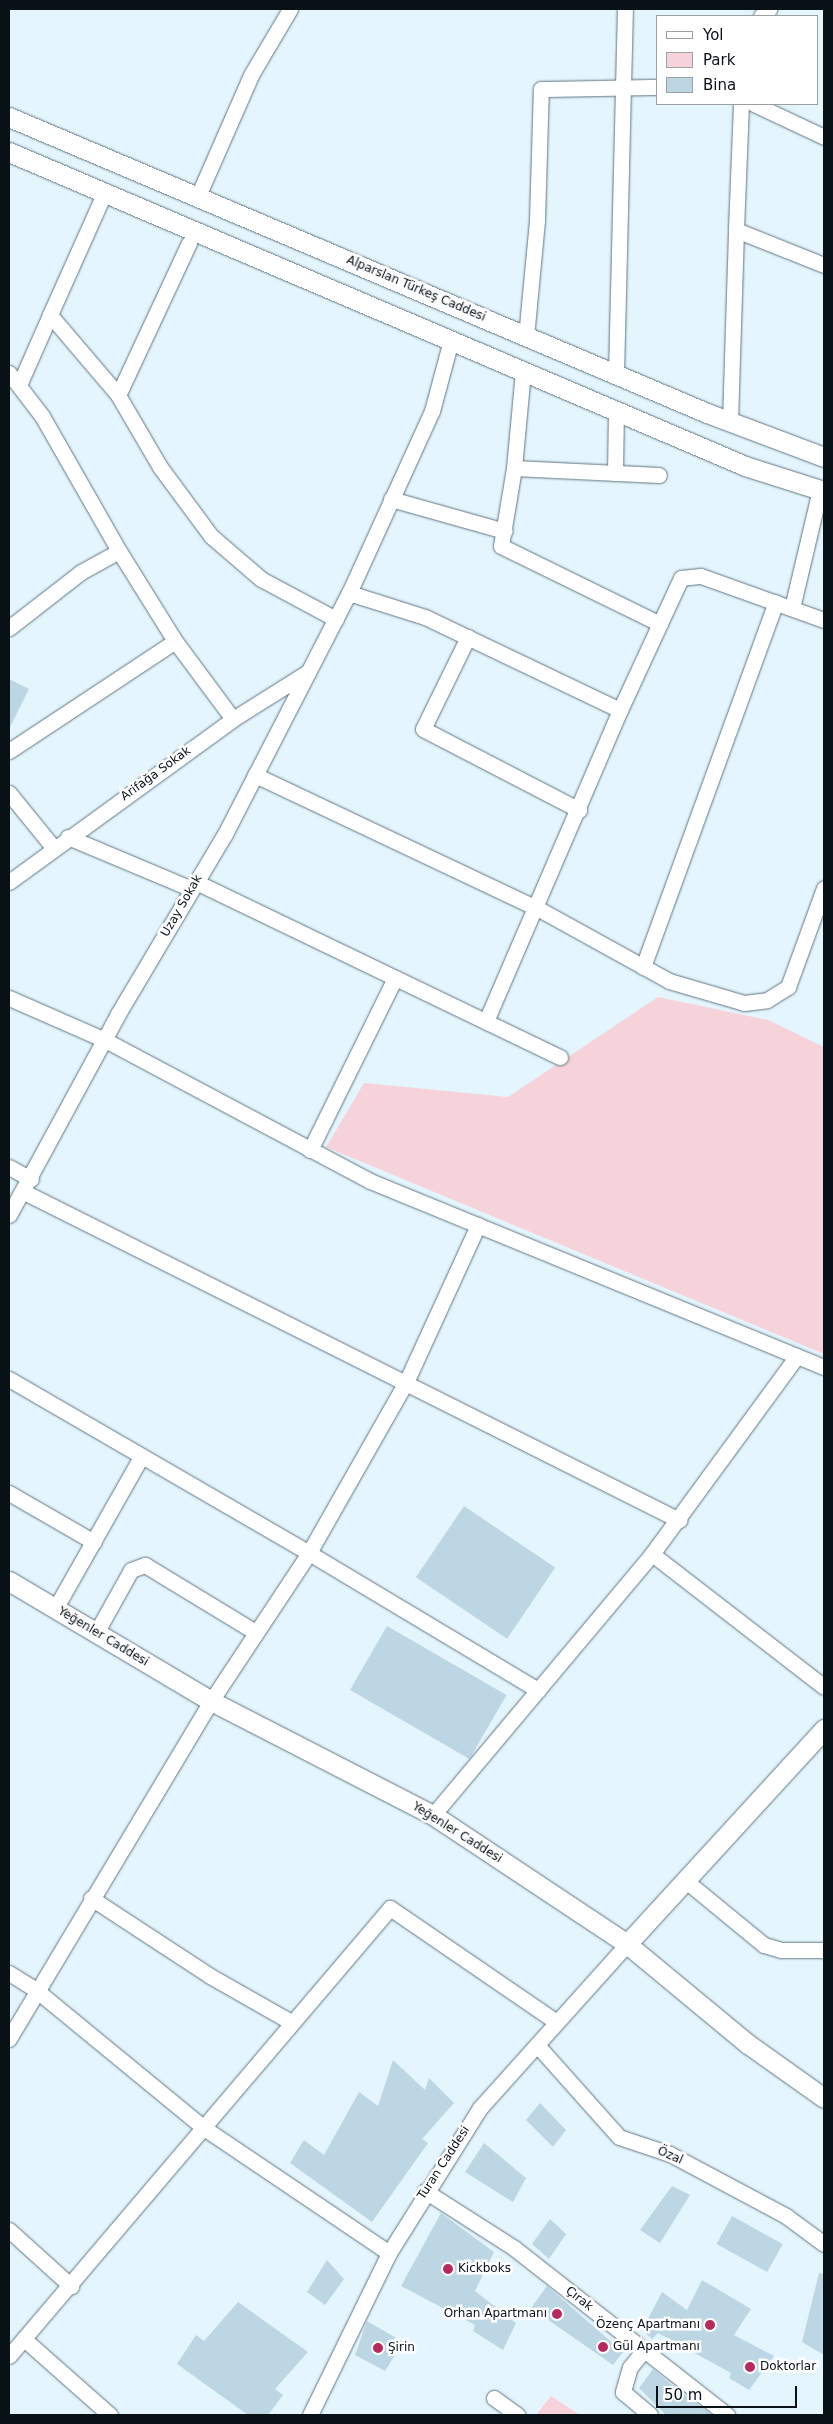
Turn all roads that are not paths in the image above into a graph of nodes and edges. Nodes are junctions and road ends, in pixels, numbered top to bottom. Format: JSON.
{"nodes":[{"id":1,"x":290,"y":9,"type":"edge"},
{"id":2,"x":626,"y":9,"type":"edge"},
{"id":3,"x":624,"y":87,"type":"junction"},
{"id":4,"x":656,"y":88,"type":"edge"},
{"id":5,"x":741,"y":105,"type":"edge"},
{"id":6,"x":756,"y":105,"type":"edge"},
{"id":7,"x":9,"y":117,"type":"edge"},
{"id":8,"x":824,"y":137,"type":"edge"},
{"id":9,"x":9,"y":152,"type":"edge"},
{"id":10,"x":104,"y":194,"type":"junction"},
{"id":11,"x":198,"y":196,"type":"junction"},
{"id":12,"x":736,"y":230,"type":"junction"},
{"id":13,"x":189,"y":243,"type":"dead end"},
{"id":14,"x":824,"y":265,"type":"edge"},
{"id":15,"x":50,"y":315,"type":"junction"},
{"id":16,"x":526,"y":337,"type":"junction"},
{"id":17,"x":450,"y":340,"type":"junction"},
{"id":18,"x":522,"y":371,"type":"junction"},
{"id":19,"x":616,"y":374,"type":"junction"},
{"id":20,"x":13,"y":380,"type":"edge"},
{"id":21,"x":118,"y":395,"type":"junction"},
{"id":22,"x":616,"y":411,"type":"junction"},
{"id":23,"x":730,"y":422,"type":"junction"},
{"id":24,"x":824,"y":457,"type":"edge"},
{"id":25,"x":514,"y":468,"type":"junction"},
{"id":26,"x":614,"y":473,"type":"junction"},
{"id":27,"x":659,"y":475,"type":"dead end"},
{"id":28,"x":822,"y":490,"type":"edge"},
{"id":29,"x":391,"y":499,"type":"junction"},
{"id":30,"x":505,"y":531,"type":"junction"},
{"id":31,"x":119,"y":551,"type":"junction"},
{"id":32,"x":349,"y":593,"type":"junction"},
{"id":33,"x":776,"y":602,"type":"junction"},
{"id":34,"x":792,"y":608,"type":"junction"},
{"id":35,"x":336,"y":619,"type":"junction"},
{"id":36,"x":824,"y":620,"type":"edge"},
{"id":37,"x":660,"y":624,"type":"junction"},
{"id":38,"x":9,"y":628,"type":"edge"},
{"id":39,"x":468,"y":637,"type":"junction"},
{"id":40,"x":175,"y":641,"type":"junction"},
{"id":41,"x":308,"y":672,"type":"junction"},
{"id":42,"x":620,"y":710,"type":"junction"},
{"id":43,"x":233,"y":718,"type":"junction"},
{"id":44,"x":9,"y":751,"type":"edge"},
{"id":45,"x":255,"y":775,"type":"junction"},
{"id":46,"x":9,"y":793,"type":"edge"},
{"id":47,"x":579,"y":810,"type":"junction"},
{"id":48,"x":68,"y":837,"type":"junction"},
{"id":49,"x":52,"y":846,"type":"junction"},
{"id":50,"x":9,"y":882,"type":"edge"},
{"id":51,"x":194,"y":885,"type":"junction"},
{"id":52,"x":824,"y":888,"type":"edge"},
{"id":53,"x":537,"y":908,"type":"junction"},
{"id":54,"x":644,"y":967,"type":"junction"},
{"id":55,"x":395,"y":978,"type":"junction"},
{"id":56,"x":9,"y":998,"type":"edge"},
{"id":57,"x":486,"y":1021,"type":"junction"},
{"id":58,"x":105,"y":1040,"type":"junction"},
{"id":59,"x":560,"y":1057,"type":"dead end"},
{"id":60,"x":310,"y":1150,"type":"junction"},
{"id":61,"x":9,"y":1166,"type":"edge"},
{"id":62,"x":27,"y":1186,"type":"junction"},
{"id":63,"x":9,"y":1215,"type":"edge"},
{"id":64,"x":478,"y":1225,"type":"junction"},
{"id":65,"x":797,"y":1356,"type":"junction"},
{"id":66,"x":824,"y":1367,"type":"edge"},
{"id":67,"x":9,"y":1379,"type":"edge"},
{"id":68,"x":406,"y":1382,"type":"junction"},
{"id":69,"x":141,"y":1457,"type":"junction"},
{"id":70,"x":9,"y":1493,"type":"edge"},
{"id":71,"x":679,"y":1520,"type":"junction"},
{"id":72,"x":94,"y":1542,"type":"junction"},
{"id":73,"x":309,"y":1553,"type":"junction"},
{"id":74,"x":652,"y":1554,"type":"junction"},
{"id":75,"x":9,"y":1581,"type":"edge"},
{"id":76,"x":55,"y":1608,"type":"junction"},
{"id":77,"x":255,"y":1632,"type":"junction"},
{"id":78,"x":96,"y":1633,"type":"junction"},
{"id":79,"x":824,"y":1687,"type":"edge"},
{"id":80,"x":538,"y":1690,"type":"junction"},
{"id":81,"x":211,"y":1701,"type":"junction"},
{"id":82,"x":824,"y":1729,"type":"edge"},
{"id":83,"x":434,"y":1815,"type":"junction"},
{"id":84,"x":686,"y":1881,"type":"junction"},
{"id":85,"x":91,"y":1898,"type":"junction"},
{"id":86,"x":627,"y":1944,"type":"junction"},
{"id":87,"x":824,"y":1950,"type":"edge"},
{"id":88,"x":9,"y":1973,"type":"edge"},
{"id":89,"x":36,"y":1990,"type":"junction"},
{"id":90,"x":555,"y":2020,"type":"junction"},
{"id":91,"x":291,"y":2022,"type":"junction"},
{"id":92,"x":9,"y":2039,"type":"edge"},
{"id":93,"x":536,"y":2045,"type":"junction"},
{"id":94,"x":824,"y":2098,"type":"edge"},
{"id":95,"x":204,"y":2128,"type":"junction"},
{"id":96,"x":425,"y":2191,"type":"junction"},
{"id":97,"x":9,"y":2230,"type":"edge"},
{"id":98,"x":824,"y":2244,"type":"edge"},
{"id":99,"x":390,"y":2253,"type":"junction"},
{"id":100,"x":71,"y":2286,"type":"junction"},
{"id":101,"x":24,"y":2339,"type":"junction"},
{"id":102,"x":644,"y":2350,"type":"junction"},
{"id":103,"x":9,"y":2356,"type":"edge"},
{"id":104,"x":494,"y":2398,"type":"dead end"},
{"id":105,"x":110,"y":2415,"type":"edge"},
{"id":106,"x":310,"y":2415,"type":"edge"},
{"id":107,"x":516,"y":2415,"type":"edge"},
{"id":108,"x":650,"y":2415,"type":"edge"},
{"id":109,"x":727,"y":2415,"type":"edge"}],
"edges":[{"from":1,"to":11,"type":"street"},
{"from":2,"to":3,"type":"street"},
{"from":3,"to":4,"type":"street"},
{"from":3,"to":16,"type":"street"},
{"from":3,"to":19,"type":"street"},
{"from":5,"to":12,"type":"street"},
{"from":6,"to":8,"type":"street"},
{"from":7,"to":11,"type":"street","name":"Alparslan Türkeş Caddesi"},
{"from":9,"to":10,"type":"street"},
{"from":10,"to":15,"type":"street"},
{"from":10,"to":17,"type":"street"},
{"from":11,"to":16,"type":"street","name":"Alparslan Türkeş Caddesi"},
{"from":12,"to":14,"type":"street"},
{"from":12,"to":23,"type":"street"},
{"from":13,"to":21,"type":"street"},
{"from":15,"to":20,"type":"street"},
{"from":15,"to":21,"type":"street"},
{"from":16,"to":19,"type":"street","name":"Alparslan Türkeş Caddesi"},
{"from":17,"to":18,"type":"street"},
{"from":17,"to":29,"type":"street","name":"Uzay Sokak"},
{"from":18,"to":22,"type":"street"},
{"from":18,"to":25,"type":"street"},
{"from":19,"to":23,"type":"street","name":"Alparslan Türkeş Caddesi"},
{"from":20,"to":31,"type":"street"},
{"from":21,"to":35,"type":"street"},
{"from":22,"to":26,"type":"street"},
{"from":22,"to":28,"type":"street"},
{"from":23,"to":24,"type":"street","name":"Alparslan Türkeş Caddesi"},
{"from":25,"to":26,"type":"street"},
{"from":25,"to":30,"type":"street"},
{"from":26,"to":27,"type":"street"},
{"from":28,"to":34,"type":"street"},
{"from":29,"to":30,"type":"street"},
{"from":29,"to":32,"type":"street","name":"Uzay Sokak"},
{"from":30,"to":37,"type":"street"},
{"from":31,"to":38,"type":"street"},
{"from":31,"to":40,"type":"street"},
{"from":32,"to":35,"type":"street","name":"Uzay Sokak"},
{"from":32,"to":39,"type":"street"},
{"from":33,"to":34,"type":"street"},
{"from":33,"to":37,"type":"street"},
{"from":33,"to":54,"type":"street"},
{"from":34,"to":36,"type":"street"},
{"from":35,"to":41,"type":"street","name":"Uzay Sokak"},
{"from":37,"to":42,"type":"street"},
{"from":39,"to":42,"type":"street"},
{"from":39,"to":47,"type":"street"},
{"from":40,"to":43,"type":"street"},
{"from":40,"to":44,"type":"street"},
{"from":41,"to":43,"type":"street","name":"Arifağa Sokak"},
{"from":41,"to":45,"type":"street","name":"Uzay Sokak"},
{"from":42,"to":47,"type":"street"},
{"from":43,"to":48,"type":"street","name":"Arifağa Sokak"},
{"from":45,"to":51,"type":"street","name":"Uzay Sokak"},
{"from":45,"to":53,"type":"street"},
{"from":46,"to":49,"type":"street"},
{"from":47,"to":53,"type":"street"},
{"from":48,"to":49,"type":"street","name":"Arifağa Sokak"},
{"from":48,"to":51,"type":"street"},
{"from":49,"to":50,"type":"street","name":"Arifağa Sokak"},
{"from":51,"to":55,"type":"street"},
{"from":51,"to":58,"type":"street","name":"Uzay Sokak"},
{"from":52,"to":54,"type":"street"},
{"from":53,"to":54,"type":"street"},
{"from":53,"to":57,"type":"street"},
{"from":55,"to":57,"type":"street"},
{"from":55,"to":60,"type":"street"},
{"from":56,"to":58,"type":"street"},
{"from":57,"to":59,"type":"street"},
{"from":58,"to":60,"type":"street"},
{"from":58,"to":62,"type":"street","name":"Uzay Sokak"},
{"from":60,"to":64,"type":"street"},
{"from":61,"to":62,"type":"street"},
{"from":62,"to":63,"type":"street","name":"Uzay Sokak"},
{"from":62,"to":68,"type":"street"},
{"from":64,"to":65,"type":"street"},
{"from":64,"to":68,"type":"street"},
{"from":65,"to":66,"type":"street"},
{"from":65,"to":71,"type":"street"},
{"from":67,"to":69,"type":"street"},
{"from":68,"to":71,"type":"street"},
{"from":68,"to":73,"type":"street"},
{"from":69,"to":72,"type":"street"},
{"from":69,"to":73,"type":"street"},
{"from":70,"to":72,"type":"street"},
{"from":71,"to":74,"type":"street"},
{"from":72,"to":76,"type":"street"},
{"from":73,"to":77,"type":"street"},
{"from":73,"to":80,"type":"street"},
{"from":74,"to":79,"type":"street"},
{"from":74,"to":80,"type":"street"},
{"from":75,"to":76,"type":"street","name":"Yeğenler Caddesi"},
{"from":76,"to":78,"type":"street","name":"Yeğenler Caddesi"},
{"from":77,"to":78,"type":"street"},
{"from":77,"to":81,"type":"street"},
{"from":78,"to":81,"type":"street","name":"Yeğenler Caddesi"},
{"from":80,"to":83,"type":"street"},
{"from":81,"to":83,"type":"street","name":"Yeğenler Caddesi"},
{"from":81,"to":85,"type":"street"},
{"from":82,"to":84,"type":"street"},
{"from":83,"to":86,"type":"street","name":"Yeğenler Caddesi"},
{"from":84,"to":86,"type":"street"},
{"from":84,"to":87,"type":"street"},
{"from":85,"to":89,"type":"street"},
{"from":85,"to":91,"type":"street"},
{"from":86,"to":90,"type":"street","name":"Turan Caddesi"},
{"from":86,"to":94,"type":"street","name":"Yeğenler Caddesi"},
{"from":88,"to":89,"type":"street"},
{"from":89,"to":92,"type":"street"},
{"from":89,"to":95,"type":"street"},
{"from":90,"to":91,"type":"street"},
{"from":90,"to":93,"type":"street","name":"Turan Caddesi"},
{"from":91,"to":95,"type":"street"},
{"from":93,"to":96,"type":"street","name":"Turan Caddesi"},
{"from":93,"to":98,"type":"street","name":"Özal"},
{"from":95,"to":99,"type":"street"},
{"from":95,"to":100,"type":"street"},
{"from":96,"to":99,"type":"street","name":"Turan Caddesi"},
{"from":96,"to":102,"type":"street","name":"Çırak"},
{"from":97,"to":100,"type":"street"},
{"from":99,"to":106,"type":"street","name":"Turan Caddesi"},
{"from":100,"to":101,"type":"street"},
{"from":101,"to":103,"type":"street"},
{"from":101,"to":105,"type":"street"},
{"from":102,"to":108,"type":"street"},
{"from":102,"to":109,"type":"street","name":"Çırak"},
{"from":104,"to":107,"type":"street"}]}
